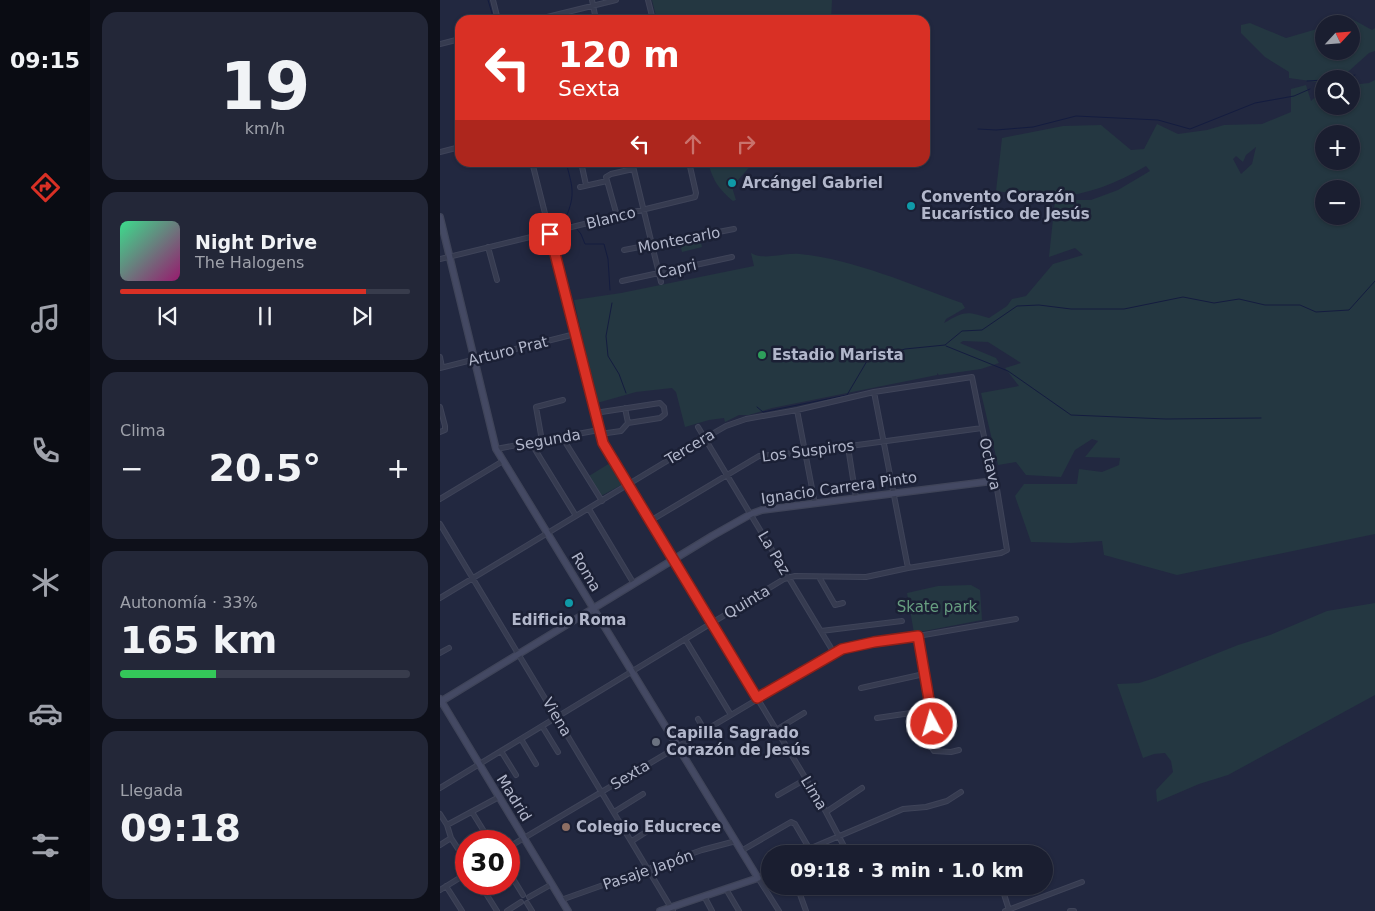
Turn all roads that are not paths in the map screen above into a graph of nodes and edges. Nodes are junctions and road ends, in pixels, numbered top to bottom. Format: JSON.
{"nodes":[{"id":1,"x":492,"y":0,"type":"edge"},
{"id":2,"x":592,"y":0,"type":"edge"},
{"id":3,"x":616,"y":0,"type":"edge"},
{"id":4,"x":648,"y":0,"type":"edge"},
{"id":5,"x":593,"y":6,"type":"junction"},
{"id":6,"x":496,"y":15,"type":"edge"},
{"id":7,"x":556,"y":15,"type":"edge"},
{"id":8,"x":595,"y":15,"type":"edge"},
{"id":9,"x":652,"y":15,"type":"edge"},
{"id":10,"x":455,"y":40,"type":"edge"},
{"id":11,"x":440,"y":44,"type":"edge"},
{"id":12,"x":455,"y":148,"type":"edge"},
{"id":13,"x":440,"y":152,"type":"edge"},
{"id":14,"x":533,"y":167,"type":"edge"},
{"id":15,"x":582,"y":167,"type":"edge"},
{"id":16,"x":690,"y":167,"type":"edge"},
{"id":17,"x":633,"y":169,"type":"joint"},
{"id":18,"x":607,"y":181,"type":"junction"},
{"id":19,"x":586,"y":185,"type":"junction"},
{"id":20,"x":580,"y":187,"type":"dead end"},
{"id":21,"x":643,"y":210,"type":"junction"},
{"id":22,"x":618,"y":216,"type":"junction"},
{"id":23,"x":440,"y":217,"type":"edge"},
{"id":24,"x":734,"y":229,"type":"dead end"},
{"id":25,"x":550,"y":234,"type":"junction"},
{"id":26,"x":652,"y":244,"type":"junction"},
{"id":27,"x":488,"y":247,"type":"junction"},
{"id":28,"x":624,"y":250,"type":"dead end"},
{"id":29,"x":450,"y":257,"type":"junction"},
{"id":30,"x":732,"y":257,"type":"dead end"},
{"id":31,"x":440,"y":259,"type":"edge"},
{"id":32,"x":659,"y":273,"type":"junction"},
{"id":33,"x":496,"y":280,"type":"dead end"},
{"id":34,"x":622,"y":281,"type":"dead end"},
{"id":35,"x":661,"y":282,"type":"dead end"},
{"id":36,"x":575,"y":334,"type":"junction"},
{"id":37,"x":440,"y":357,"type":"edge"},
{"id":38,"x":475,"y":359,"type":"junction"},
{"id":39,"x":441,"y":367,"type":"edge"},
{"id":40,"x":972,"y":377,"type":"joint"},
{"id":41,"x":874,"y":392,"type":"junction"},
{"id":42,"x":562,"y":400,"type":"dead end"},
{"id":43,"x":440,"y":407,"type":"edge"},
{"id":44,"x":625,"y":408,"type":"junction"},
{"id":45,"x":797,"y":410,"type":"junction"},
{"id":46,"x":595,"y":413,"type":"junction"},
{"id":47,"x":628,"y":423,"type":"junction"},
{"id":48,"x":698,"y":427,"type":"dead end"},
{"id":49,"x":982,"y":428,"type":"junction"},
{"id":50,"x":440,"y":432,"type":"edge"},
{"id":51,"x":599,"y":432,"type":"junction"},
{"id":52,"x":562,"y":437,"type":"junction"},
{"id":53,"x":705,"y":438,"type":"junction"},
{"id":54,"x":542,"y":440,"type":"junction"},
{"id":55,"x":884,"y":441,"type":"junction"},
{"id":56,"x":531,"y":442,"type":"junction"},
{"id":57,"x":848,"y":446,"type":"junction"},
{"id":58,"x":496,"y":449,"type":"junction"},
{"id":59,"x":806,"y":452,"type":"junction"},
{"id":60,"x":503,"y":461,"type":"junction"},
{"id":61,"x":727,"y":475,"type":"junction"},
{"id":62,"x":993,"y":481,"type":"junction"},
{"id":63,"x":628,"y":484,"type":"junction"},
{"id":64,"x":893,"y":493,"type":"junction"},
{"id":65,"x":856,"y":498,"type":"junction"},
{"id":66,"x":440,"y":500,"type":"edge"},
{"id":67,"x":602,"y":501,"type":"junction"},
{"id":68,"x":815,"y":504,"type":"junction"},
{"id":69,"x":589,"y":509,"type":"junction"},
{"id":70,"x":751,"y":514,"type":"junction"},
{"id":71,"x":576,"y":516,"type":"junction"},
{"id":72,"x":650,"y":522,"type":"junction"},
{"id":73,"x":440,"y":524,"type":"edge"},
{"id":74,"x":548,"y":533,"type":"junction"},
{"id":75,"x":1007,"y":550,"type":"joint"},
{"id":76,"x":673,"y":560,"type":"junction"},
{"id":77,"x":908,"y":568,"type":"junction"},
{"id":78,"x":819,"y":577,"type":"junction"},
{"id":79,"x":473,"y":578,"type":"junction"},
{"id":80,"x":789,"y":578,"type":"junction"},
{"id":81,"x":634,"y":584,"type":"junction"},
{"id":82,"x":440,"y":598,"type":"edge"},
{"id":83,"x":843,"y":603,"type":"dead end"},
{"id":84,"x":593,"y":608,"type":"junction"},
{"id":85,"x":1016,"y":619,"type":"dead end"},
{"id":86,"x":902,"y":621,"type":"dead end"},
{"id":87,"x":712,"y":623,"type":"junction"},
{"id":88,"x":821,"y":631,"type":"junction"},
{"id":89,"x":918,"y":636,"type":"junction"},
{"id":90,"x":685,"y":639,"type":"junction"},
{"id":91,"x":449,"y":648,"type":"dead end"},
{"id":92,"x":440,"y":653,"type":"edge"},
{"id":93,"x":834,"y":654,"type":"junction"},
{"id":94,"x":519,"y":655,"type":"junction"},
{"id":95,"x":631,"y":672,"type":"junction"},
{"id":96,"x":924,"y":674,"type":"junction"},
{"id":97,"x":861,"y":688,"type":"dead end"},
{"id":98,"x":757,"y":698,"type":"junction"},
{"id":99,"x":440,"y":700,"type":"edge"},
{"id":100,"x":931,"y":710,"type":"junction"},
{"id":101,"x":804,"y":712,"type":"dead end"},
{"id":102,"x":731,"y":715,"type":"junction"},
{"id":103,"x":557,"y":717,"type":"junction"},
{"id":104,"x":878,"y":718,"type":"dead end"},
{"id":105,"x":698,"y":719,"type":"dead end"},
{"id":106,"x":542,"y":726,"type":"junction"},
{"id":107,"x":776,"y":730,"type":"junction"},
{"id":108,"x":705,"y":731,"type":"junction"},
{"id":109,"x":521,"y":739,"type":"junction"},
{"id":110,"x":677,"y":747,"type":"junction"},
{"id":111,"x":959,"y":750,"type":"dead end"},
{"id":112,"x":501,"y":751,"type":"junction"},
{"id":113,"x":558,"y":752,"type":"dead end"},
{"id":114,"x":479,"y":764,"type":"junction"},
{"id":115,"x":536,"y":764,"type":"dead end"},
{"id":116,"x":516,"y":775,"type":"dead end"},
{"id":117,"x":806,"y":779,"type":"junction"},
{"id":118,"x":440,"y":788,"type":"edge"},
{"id":119,"x":862,"y":788,"type":"dead end"},
{"id":120,"x":602,"y":792,"type":"junction"},
{"id":121,"x":961,"y":792,"type":"dead end"},
{"id":122,"x":643,"y":794,"type":"dead end"},
{"id":123,"x":778,"y":795,"type":"dead end"},
{"id":124,"x":498,"y":797,"type":"junction"},
{"id":125,"x":472,"y":812,"type":"junction"},
{"id":126,"x":614,"y":812,"type":"junction"},
{"id":127,"x":826,"y":812,"type":"junction"},
{"id":128,"x":440,"y":814,"type":"edge"},
{"id":129,"x":660,"y":823,"type":"dead end"},
{"id":130,"x":447,"y":825,"type":"junction"},
{"id":131,"x":483,"y":830,"type":"edge"},
{"id":132,"x":840,"y":836,"type":"junction"},
{"id":133,"x":451,"y":838,"type":"junction"},
{"id":134,"x":524,"y":838,"type":"junction"},
{"id":135,"x":520,"y":841,"type":"edge"},
{"id":136,"x":632,"y":841,"type":"junction"},
{"id":137,"x":736,"y":841,"type":"junction"},
{"id":138,"x":455,"y":844,"type":"edge"},
{"id":139,"x":440,"y":845,"type":"edge"},
{"id":140,"x":807,"y":845,"type":"edge"},
{"id":141,"x":817,"y":845,"type":"edge"},
{"id":142,"x":844,"y":845,"type":"edge"},
{"id":143,"x":742,"y":851,"type":"junction"},
{"id":144,"x":649,"y":869,"type":"junction"},
{"id":145,"x":761,"y":876,"type":"edge"},
{"id":146,"x":758,"y":878,"type":"junction"},
{"id":147,"x":455,"y":881,"type":"edge"},
{"id":148,"x":1082,"y":882,"type":"dead end"},
{"id":149,"x":552,"y":884,"type":"junction"},
{"id":150,"x":446,"y":886,"type":"junction"},
{"id":151,"x":726,"y":889,"type":"junction"},
{"id":152,"x":440,"y":890,"type":"edge"},
{"id":153,"x":520,"y":890,"type":"edge"},
{"id":154,"x":487,"y":895,"type":"edge"},
{"id":155,"x":523,"y":895,"type":"dead end"},
{"id":156,"x":800,"y":895,"type":"edge"},
{"id":157,"x":1004,"y":895,"type":"edge"},
{"id":158,"x":704,"y":896,"type":"junction"},
{"id":159,"x":529,"y":897,"type":"dead end"},
{"id":160,"x":561,"y":900,"type":"junction"},
{"id":161,"x":521,"y":902,"type":"dead end"},
{"id":162,"x":527,"y":903,"type":"dead end"},
{"id":163,"x":672,"y":909,"type":"edge"},
{"id":164,"x":1007,"y":910,"type":"edge"},
{"id":165,"x":462,"y":911,"type":"edge"},
{"id":166,"x":497,"y":911,"type":"edge"},
{"id":167,"x":507,"y":911,"type":"edge"},
{"id":168,"x":532,"y":911,"type":"edge"},
{"id":169,"x":568,"y":911,"type":"edge"},
{"id":170,"x":660,"y":911,"type":"edge"},
{"id":171,"x":712,"y":911,"type":"edge"},
{"id":172,"x":739,"y":911,"type":"edge"},
{"id":173,"x":779,"y":911,"type":"edge"},
{"id":174,"x":806,"y":911,"type":"edge"},
{"id":175,"x":1070,"y":911,"type":"edge"},
{"id":176,"x":1074,"y":911,"type":"edge"}],
"edges":[{"from":1,"to":6,"type":"street"},
{"from":2,"to":5,"type":"street"},
{"from":3,"to":5,"type":"street"},
{"from":4,"to":9,"type":"street"},
{"from":5,"to":7,"type":"street"},
{"from":5,"to":8,"type":"street"},
{"from":10,"to":11,"type":"street"},
{"from":12,"to":13,"type":"street"},
{"from":14,"to":25,"type":"street","name":"Lima"},
{"from":15,"to":19,"type":"street"},
{"from":16,"to":21,"type":"street","name":"Blanco"},
{"from":17,"to":18,"type":"street"},
{"from":17,"to":21,"type":"street"},
{"from":18,"to":19,"type":"street"},
{"from":18,"to":22,"type":"street"},
{"from":19,"to":20,"type":"street"},
{"from":21,"to":22,"type":"street","name":"Blanco"},
{"from":21,"to":26,"type":"street"},
{"from":22,"to":25,"type":"street","name":"Blanco"},
{"from":23,"to":29,"type":"street","name":"Roma"},
{"from":24,"to":26,"type":"street","name":"Montecarlo"},
{"from":25,"to":27,"type":"street","name":"Blanco"},
{"from":25,"to":36,"type":"street","name":"Lima"},
{"from":26,"to":28,"type":"street","name":"Montecarlo"},
{"from":26,"to":32,"type":"street"},
{"from":27,"to":29,"type":"street","name":"Blanco"},
{"from":27,"to":33,"type":"street"},
{"from":29,"to":31,"type":"street","name":"Blanco"},
{"from":29,"to":38,"type":"street","name":"Roma"},
{"from":30,"to":32,"type":"street","name":"Capri"},
{"from":32,"to":34,"type":"street","name":"Capri"},
{"from":32,"to":35,"type":"street"},
{"from":36,"to":38,"type":"street","name":"Arturo Prat"},
{"from":36,"to":46,"type":"street","name":"Lima"},
{"from":37,"to":39,"type":"street"},
{"from":38,"to":39,"type":"street","name":"Arturo Prat"},
{"from":38,"to":58,"type":"street","name":"Roma"},
{"from":40,"to":41,"type":"street","name":"Tercera"},
{"from":40,"to":49,"type":"street","name":"Octava"},
{"from":41,"to":45,"type":"street","name":"Tercera"},
{"from":41,"to":55,"type":"street"},
{"from":42,"to":54,"type":"street"},
{"from":43,"to":50,"type":"street"},
{"from":44,"to":46,"type":"street"},
{"from":44,"to":47,"type":"street"},
{"from":44,"to":47,"type":"street","name":"Segunda"},
{"from":45,"to":53,"type":"street","name":"Tercera"},
{"from":45,"to":59,"type":"street"},
{"from":46,"to":51,"type":"street","name":"Lima"},
{"from":47,"to":51,"type":"street","name":"Segunda"},
{"from":48,"to":53,"type":"street","name":"La Paz"},
{"from":49,"to":55,"type":"street","name":"Los Suspiros"},
{"from":49,"to":62,"type":"street","name":"Octava"},
{"from":51,"to":52,"type":"street","name":"Segunda"},
{"from":51,"to":63,"type":"street","name":"Lima"},
{"from":52,"to":54,"type":"street","name":"Segunda"},
{"from":52,"to":67,"type":"street"},
{"from":53,"to":61,"type":"street","name":"La Paz"},
{"from":53,"to":63,"type":"street","name":"Tercera"},
{"from":54,"to":56,"type":"street","name":"Segunda"},
{"from":55,"to":57,"type":"street","name":"Los Suspiros"},
{"from":55,"to":64,"type":"street"},
{"from":56,"to":58,"type":"street","name":"Segunda"},
{"from":56,"to":71,"type":"street"},
{"from":57,"to":59,"type":"street","name":"Los Suspiros"},
{"from":57,"to":65,"type":"street"},
{"from":58,"to":60,"type":"street","name":"Roma"},
{"from":59,"to":61,"type":"street","name":"Los Suspiros"},
{"from":59,"to":68,"type":"street"},
{"from":60,"to":66,"type":"street","name":"Segunda"},
{"from":60,"to":74,"type":"street","name":"Roma"},
{"from":61,"to":70,"type":"street","name":"La Paz"},
{"from":61,"to":72,"type":"street","name":"Los Suspiros"},
{"from":62,"to":64,"type":"street","name":"Ignacio Carrera Pinto"},
{"from":62,"to":75,"type":"street","name":"Octava"},
{"from":63,"to":67,"type":"street","name":"Tercera"},
{"from":63,"to":72,"type":"street","name":"Lima"},
{"from":64,"to":65,"type":"street","name":"Ignacio Carrera Pinto"},
{"from":64,"to":77,"type":"street"},
{"from":65,"to":68,"type":"street","name":"Ignacio Carrera Pinto"},
{"from":67,"to":69,"type":"street","name":"Tercera"},
{"from":68,"to":70,"type":"street","name":"Ignacio Carrera Pinto"},
{"from":69,"to":71,"type":"street","name":"Tercera"},
{"from":69,"to":81,"type":"street"},
{"from":70,"to":76,"type":"street","name":"Ignacio Carrera Pinto"},
{"from":70,"to":80,"type":"street","name":"La Paz"},
{"from":71,"to":74,"type":"street","name":"Tercera"},
{"from":72,"to":76,"type":"street","name":"Lima"},
{"from":73,"to":79,"type":"street","name":"Viena"},
{"from":74,"to":79,"type":"street","name":"Tercera"},
{"from":74,"to":84,"type":"street","name":"Roma"},
{"from":75,"to":77,"type":"street","name":"Quinta"},
{"from":76,"to":81,"type":"street","name":"Ignacio Carrera Pinto"},
{"from":76,"to":87,"type":"street","name":"Lima"},
{"from":77,"to":78,"type":"street","name":"Quinta"},
{"from":78,"to":80,"type":"street","name":"Quinta"},
{"from":78,"to":83,"type":"street"},
{"from":79,"to":82,"type":"street","name":"Tercera"},
{"from":79,"to":94,"type":"street","name":"Viena"},
{"from":80,"to":87,"type":"street","name":"Quinta"},
{"from":80,"to":88,"type":"street","name":"La Paz"},
{"from":81,"to":84,"type":"street","name":"Ignacio Carrera Pinto"},
{"from":84,"to":94,"type":"street","name":"Ignacio Carrera Pinto"},
{"from":84,"to":95,"type":"street","name":"Roma"},
{"from":85,"to":89,"type":"street","name":"Sexta"},
{"from":86,"to":88,"type":"street"},
{"from":87,"to":90,"type":"street","name":"Quinta"},
{"from":87,"to":98,"type":"street","name":"Lima"},
{"from":88,"to":93,"type":"street","name":"La Paz"},
{"from":89,"to":93,"type":"street","name":"Sexta"},
{"from":89,"to":96,"type":"street"},
{"from":90,"to":95,"type":"street","name":"Quinta"},
{"from":90,"to":102,"type":"street"},
{"from":91,"to":92,"type":"street"},
{"from":93,"to":98,"type":"street","name":"Sexta"},
{"from":94,"to":99,"type":"street","name":"Ignacio Carrera Pinto"},
{"from":94,"to":103,"type":"street","name":"Viena"},
{"from":95,"to":103,"type":"street","name":"Quinta"},
{"from":95,"to":110,"type":"street","name":"Roma"},
{"from":96,"to":97,"type":"street"},
{"from":96,"to":100,"type":"street"},
{"from":98,"to":102,"type":"street","name":"Sexta"},
{"from":98,"to":107,"type":"street","name":"Lima"},
{"from":99,"to":114,"type":"street","name":"Madrid"},
{"from":100,"to":104,"type":"street"},
{"from":100,"to":111,"type":"street"},
{"from":101,"to":107,"type":"street"},
{"from":102,"to":108,"type":"street","name":"Sexta"},
{"from":103,"to":106,"type":"street","name":"Quinta"},
{"from":103,"to":120,"type":"street","name":"Viena"},
{"from":105,"to":108,"type":"street"},
{"from":106,"to":109,"type":"street","name":"Quinta"},
{"from":106,"to":113,"type":"street"},
{"from":107,"to":117,"type":"street","name":"Lima"},
{"from":108,"to":110,"type":"street","name":"Sexta"},
{"from":109,"to":112,"type":"street","name":"Quinta"},
{"from":109,"to":115,"type":"street"},
{"from":110,"to":120,"type":"street","name":"Sexta"},
{"from":110,"to":137,"type":"street","name":"Roma"},
{"from":112,"to":114,"type":"street","name":"Quinta"},
{"from":112,"to":116,"type":"street"},
{"from":114,"to":118,"type":"street","name":"Quinta"},
{"from":114,"to":124,"type":"street","name":"Madrid"},
{"from":117,"to":123,"type":"street"},
{"from":117,"to":127,"type":"street","name":"Lima"},
{"from":119,"to":127,"type":"street"},
{"from":120,"to":126,"type":"street","name":"Viena"},
{"from":120,"to":134,"type":"street","name":"Sexta"},
{"from":121,"to":132,"type":"street"},
{"from":122,"to":126,"type":"street"},
{"from":124,"to":125,"type":"street"},
{"from":124,"to":134,"type":"street","name":"Madrid"},
{"from":125,"to":130,"type":"street"},
{"from":125,"to":131,"type":"street"},
{"from":126,"to":136,"type":"street","name":"Viena"},
{"from":127,"to":132,"type":"street","name":"Lima"},
{"from":128,"to":130,"type":"street"},
{"from":129,"to":136,"type":"street"},
{"from":130,"to":133,"type":"street"},
{"from":132,"to":141,"type":"street"},
{"from":132,"to":142,"type":"street","name":"Lima"},
{"from":133,"to":138,"type":"street"},
{"from":133,"to":139,"type":"street"},
{"from":134,"to":135,"type":"street","name":"Sexta"},
{"from":134,"to":149,"type":"street","name":"Madrid"},
{"from":136,"to":144,"type":"street","name":"Viena"},
{"from":137,"to":143,"type":"street","name":"Roma"},
{"from":137,"to":144,"type":"street","name":"Pasaje Japón"},
{"from":140,"to":143,"type":"street"},
{"from":143,"to":146,"type":"street","name":"Roma"},
{"from":144,"to":160,"type":"street","name":"Pasaje Japón"},
{"from":144,"to":163,"type":"street","name":"Viena"},
{"from":145,"to":146,"type":"street"},
{"from":146,"to":151,"type":"street"},
{"from":146,"to":173,"type":"street","name":"Roma"},
{"from":147,"to":150,"type":"street"},
{"from":148,"to":164,"type":"street"},
{"from":149,"to":159,"type":"street"},
{"from":149,"to":160,"type":"street","name":"Madrid"},
{"from":150,"to":152,"type":"street"},
{"from":150,"to":165,"type":"street"},
{"from":151,"to":158,"type":"street"},
{"from":151,"to":172,"type":"street"},
{"from":153,"to":155,"type":"street"},
{"from":154,"to":166,"type":"street"},
{"from":156,"to":174,"type":"street"},
{"from":157,"to":164,"type":"street"},
{"from":158,"to":163,"type":"street"},
{"from":158,"to":171,"type":"street"},
{"from":160,"to":169,"type":"street","name":"Madrid"},
{"from":161,"to":167,"type":"street"},
{"from":162,"to":168,"type":"street"},
{"from":163,"to":170,"type":"street"},
{"from":175,"to":176,"type":"street"}]}
